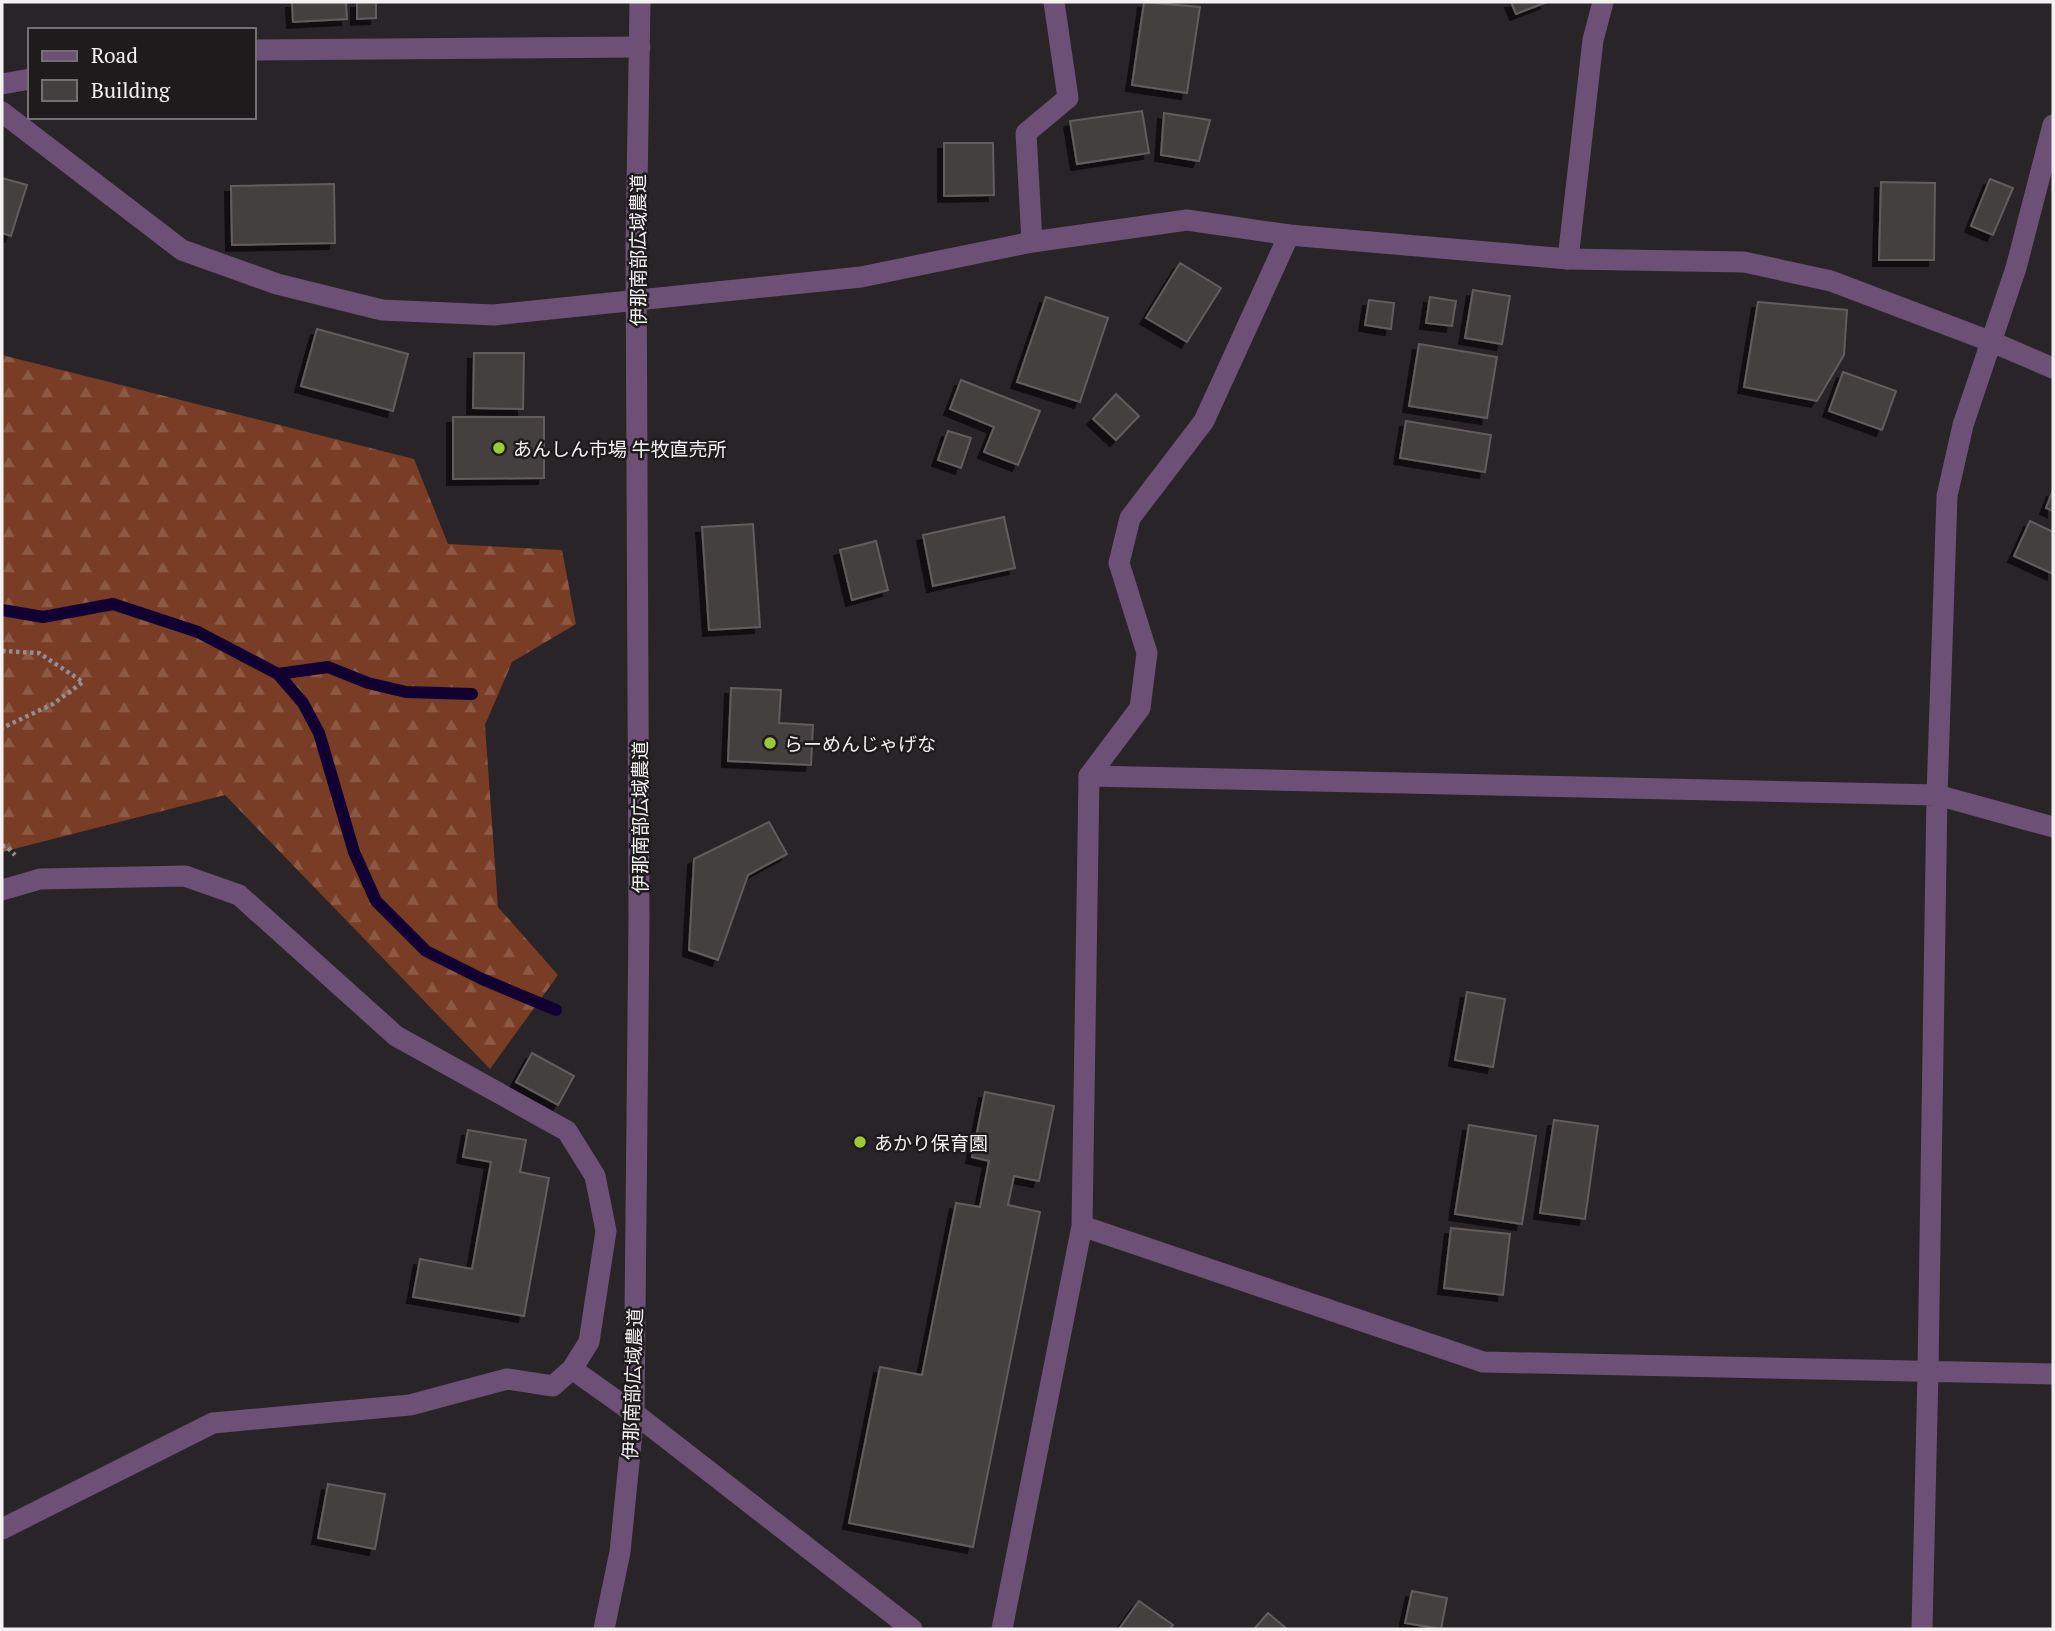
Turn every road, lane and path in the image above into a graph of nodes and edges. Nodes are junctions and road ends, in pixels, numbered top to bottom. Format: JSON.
{"nodes":[{"id":1,"x":640,"y":2,"type":"edge"},
{"id":2,"x":1054,"y":2,"type":"edge"},
{"id":3,"x":1602,"y":2,"type":"edge"},
{"id":4,"x":640,"y":47,"type":"junction"},
{"id":5,"x":256,"y":50,"type":"edge"},
{"id":6,"x":28,"y":79,"type":"edge"},
{"id":7,"x":2,"y":85,"type":"edge"},
{"id":8,"x":2,"y":112,"type":"edge"},
{"id":9,"x":2053,"y":125,"type":"edge"},
{"id":10,"x":1289,"y":236,"type":"junction"},
{"id":11,"x":1032,"y":242,"type":"junction"},
{"id":12,"x":1567,"y":259,"type":"junction"},
{"id":13,"x":637,"y":299,"type":"junction"},
{"id":14,"x":1992,"y":342,"type":"junction"},
{"id":15,"x":2053,"y":368,"type":"edge"},
{"id":16,"x":2,"y":651,"type":"edge"},
{"id":17,"x":2,"y":728,"type":"edge"},
{"id":18,"x":1088,"y":776,"type":"junction"},
{"id":19,"x":1937,"y":795,"type":"junction"},
{"id":20,"x":2053,"y":827,"type":"edge"},
{"id":21,"x":2,"y":890,"type":"edge"},
{"id":22,"x":1082,"y":1226,"type":"junction"},
{"id":23,"x":572,"y":1369,"type":"junction"},
{"id":24,"x":1928,"y":1371,"type":"junction"},
{"id":25,"x":2053,"y":1374,"type":"edge"},
{"id":26,"x":634,"y":1413,"type":"junction"},
{"id":27,"x":2,"y":1528,"type":"edge"},
{"id":28,"x":604,"y":1629,"type":"edge"},
{"id":29,"x":912,"y":1629,"type":"edge"},
{"id":30,"x":1002,"y":1629,"type":"edge"},
{"id":31,"x":1922,"y":1629,"type":"edge"}],
"edges":[{"from":1,"to":4,"type":"street","name":"伊那南部広域農道"},
{"from":2,"to":11,"type":"street"},
{"from":3,"to":12,"type":"street"},
{"from":4,"to":5,"type":"street"},
{"from":4,"to":13,"type":"street","name":"伊那南部広域農道"},
{"from":6,"to":7,"type":"street"},
{"from":8,"to":13,"type":"street"},
{"from":9,"to":14,"type":"street"},
{"from":10,"to":11,"type":"street"},
{"from":10,"to":12,"type":"street"},
{"from":10,"to":18,"type":"street"},
{"from":11,"to":13,"type":"street"},
{"from":12,"to":14,"type":"street"},
{"from":13,"to":26,"type":"street","name":"伊那南部広域農道"},
{"from":14,"to":15,"type":"street"},
{"from":14,"to":19,"type":"street"},
{"from":16,"to":17,"type":"path"},
{"from":18,"to":19,"type":"street"},
{"from":18,"to":22,"type":"street"},
{"from":19,"to":20,"type":"street"},
{"from":19,"to":24,"type":"street"},
{"from":21,"to":23,"type":"street"},
{"from":22,"to":24,"type":"street"},
{"from":22,"to":30,"type":"street"},
{"from":23,"to":26,"type":"street"},
{"from":23,"to":27,"type":"street"},
{"from":24,"to":25,"type":"street"},
{"from":24,"to":31,"type":"street"},
{"from":26,"to":28,"type":"street","name":"伊那南部広域農道"},
{"from":26,"to":29,"type":"street"}]}
